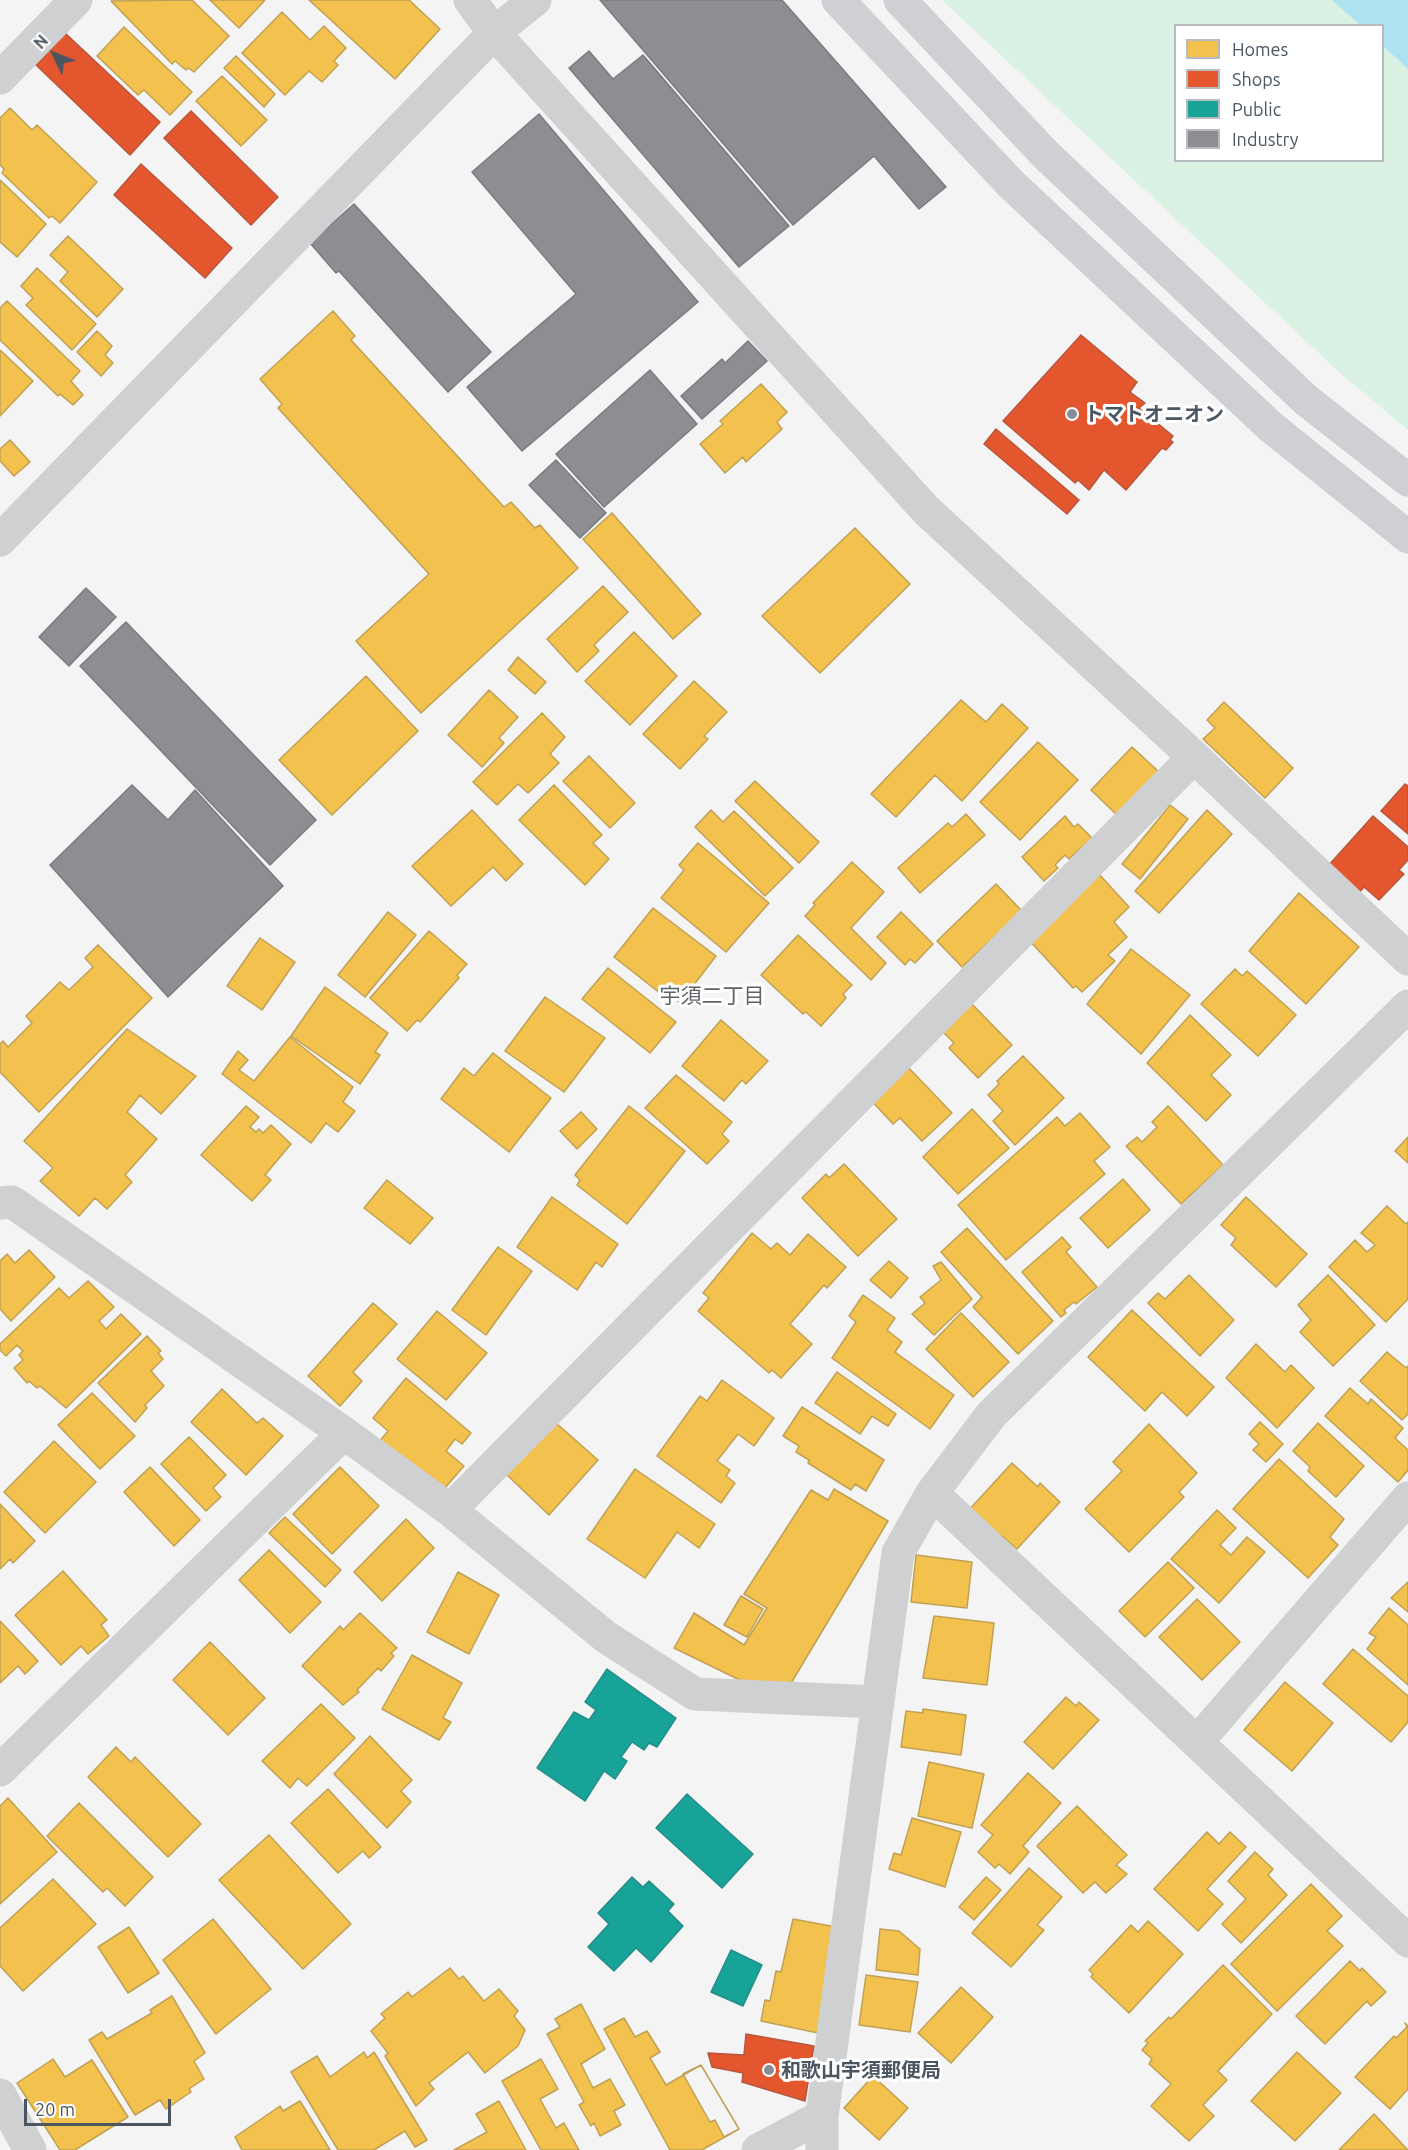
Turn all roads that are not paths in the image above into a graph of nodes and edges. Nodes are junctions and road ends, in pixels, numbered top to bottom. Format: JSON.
{"nodes":[{"id":1,"x":76,"y":0,"type":"edge"},
{"id":2,"x":470,"y":0,"type":"edge"},
{"id":3,"x":535,"y":0,"type":"edge"},
{"id":4,"x":838,"y":0,"type":"edge"},
{"id":5,"x":900,"y":0,"type":"edge"},
{"id":6,"x":494,"y":33,"type":"junction"},
{"id":7,"x":0,"y":78,"type":"edge"},
{"id":8,"x":1408,"y":480,"type":"edge"},
{"id":9,"x":1408,"y":537,"type":"edge"},
{"id":10,"x":0,"y":540,"type":"edge"},
{"id":11,"x":1194,"y":757,"type":"junction"},
{"id":12,"x":1408,"y":959,"type":"edge"},
{"id":13,"x":1408,"y":1006,"type":"edge"},
{"id":14,"x":0,"y":1203,"type":"edge"},
{"id":15,"x":345,"y":1433,"type":"junction"},
{"id":16,"x":932,"y":1493,"type":"junction"},
{"id":17,"x":1408,"y":1497,"type":"edge"},
{"id":18,"x":450,"y":1510,"type":"junction"},
{"id":19,"x":876,"y":1702,"type":"junction"},
{"id":20,"x":1197,"y":1742,"type":"junction"},
{"id":21,"x":0,"y":1770,"type":"edge"},
{"id":22,"x":1408,"y":1941,"type":"edge"},
{"id":23,"x":0,"y":2095,"type":"edge"},
{"id":24,"x":822,"y":2116,"type":"junction"},
{"id":25,"x":30,"y":2150,"type":"edge"},
{"id":26,"x":758,"y":2150,"type":"edge"},
{"id":27,"x":822,"y":2150,"type":"edge"}],
"edges":[{"from":1,"to":7,"type":"street"},
{"from":2,"to":6,"type":"street"},
{"from":3,"to":6,"type":"street"},
{"from":4,"to":9,"type":"street"},
{"from":5,"to":8,"type":"street"},
{"from":6,"to":10,"type":"street"},
{"from":6,"to":11,"type":"street"},
{"from":11,"to":12,"type":"street"},
{"from":11,"to":18,"type":"street"},
{"from":13,"to":16,"type":"street"},
{"from":14,"to":15,"type":"street"},
{"from":15,"to":18,"type":"street"},
{"from":15,"to":21,"type":"street"},
{"from":16,"to":19,"type":"street"},
{"from":16,"to":20,"type":"street"},
{"from":17,"to":20,"type":"street"},
{"from":18,"to":19,"type":"street"},
{"from":19,"to":24,"type":"street"},
{"from":20,"to":22,"type":"street"},
{"from":23,"to":25,"type":"street"},
{"from":24,"to":26,"type":"street"},
{"from":24,"to":27,"type":"street"}]}
